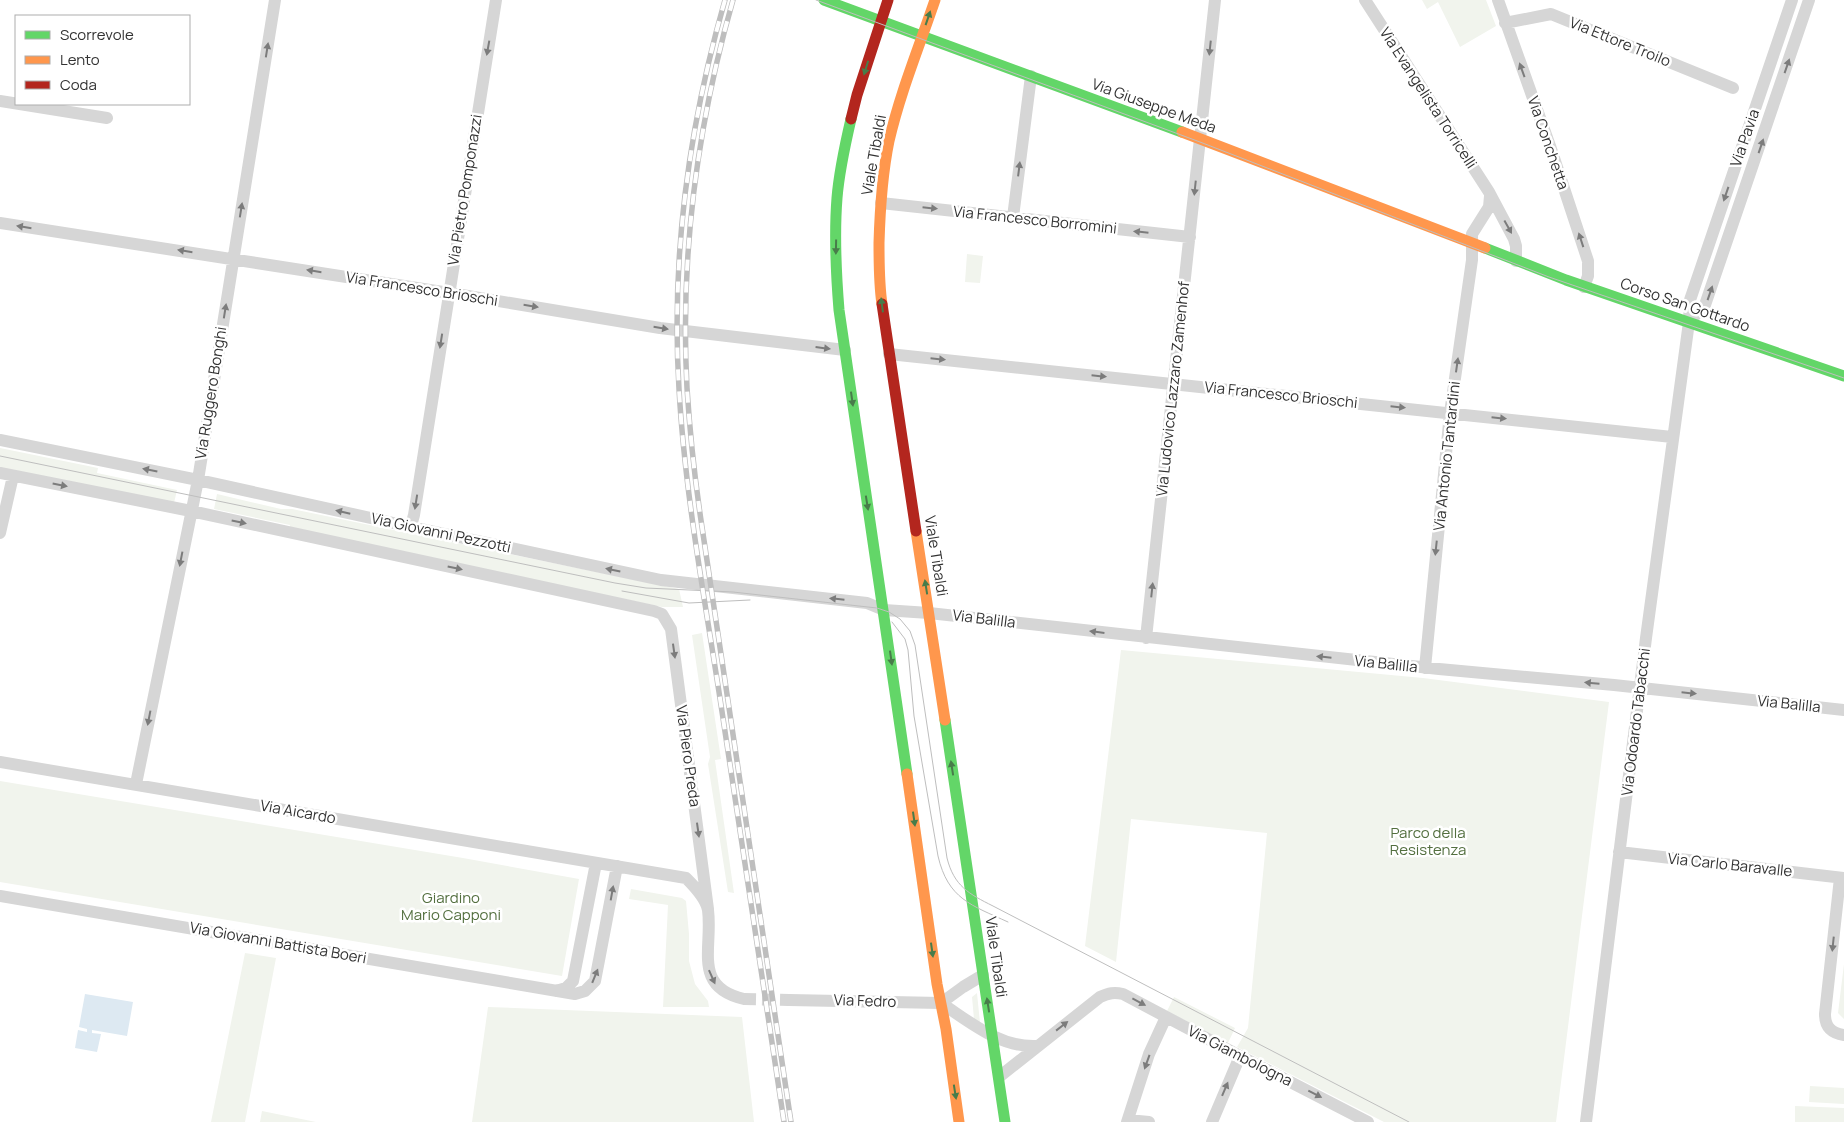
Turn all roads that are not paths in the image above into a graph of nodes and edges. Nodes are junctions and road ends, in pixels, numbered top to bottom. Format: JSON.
{"nodes":[{"id":1,"x":275,"y":0,"type":"edge"},
{"id":2,"x":496,"y":0,"type":"edge"},
{"id":3,"x":824,"y":0,"type":"edge"},
{"id":4,"x":888,"y":0,"type":"edge"},
{"id":5,"x":935,"y":0,"type":"edge"},
{"id":6,"x":1215,"y":0,"type":"edge"},
{"id":7,"x":1365,"y":0,"type":"edge"},
{"id":8,"x":1498,"y":0,"type":"edge"},
{"id":9,"x":1792,"y":0,"type":"edge"},
{"id":10,"x":1809,"y":0,"type":"edge"},
{"id":11,"x":881,"y":21,"type":"junction"},
{"id":12,"x":1785,"y":22,"type":"junction"},
{"id":13,"x":1506,"y":23,"type":"junction"},
{"id":14,"x":1800,"y":28,"type":"junction"},
{"id":15,"x":922,"y":36,"type":"junction"},
{"id":16,"x":1031,"y":76,"type":"junction"},
{"id":17,"x":1733,"y":88,"type":"dead end"},
{"id":18,"x":0,"y":102,"type":"edge"},
{"id":19,"x":15,"y":104,"type":"edge"},
{"id":20,"x":20,"y":105,"type":"edge"},
{"id":21,"x":107,"y":118,"type":"dead end"},
{"id":22,"x":1200,"y":139,"type":"junction"},
{"id":23,"x":1490,"y":196,"type":"junction"},
{"id":24,"x":881,"y":203,"type":"junction"},
{"id":25,"x":1013,"y":217,"type":"junction"},
{"id":26,"x":0,"y":223,"type":"edge"},
{"id":27,"x":1190,"y":237,"type":"junction"},
{"id":28,"x":1473,"y":245,"type":"junction"},
{"id":29,"x":1706,"y":254,"type":"junction"},
{"id":30,"x":233,"y":259,"type":"junction"},
{"id":31,"x":1722,"y":259,"type":"junction"},
{"id":32,"x":1516,"y":261,"type":"junction"},
{"id":33,"x":1584,"y":287,"type":"junction"},
{"id":34,"x":448,"y":293,"type":"junction"},
{"id":35,"x":1689,"y":322,"type":"junction"},
{"id":36,"x":845,"y":350,"type":"junction"},
{"id":37,"x":889,"y":354,"type":"junction"},
{"id":38,"x":1844,"y":376,"type":"edge"},
{"id":39,"x":1174,"y":384,"type":"junction"},
{"id":40,"x":1450,"y":413,"type":"junction"},
{"id":41,"x":1672,"y":437,"type":"junction"},
{"id":42,"x":0,"y":440,"type":"edge"},
{"id":43,"x":6,"y":474,"type":"edge"},
{"id":44,"x":198,"y":480,"type":"junction"},
{"id":45,"x":191,"y":511,"type":"junction"},
{"id":46,"x":407,"y":526,"type":"junction"},
{"id":47,"x":0,"y":533,"type":"edge"},
{"id":48,"x":884,"y":610,"type":"junction"},
{"id":49,"x":929,"y":613,"type":"junction"},
{"id":50,"x":1146,"y":638,"type":"junction"},
{"id":51,"x":1425,"y":668,"type":"junction"},
{"id":52,"x":1640,"y":688,"type":"junction"},
{"id":53,"x":1844,"y":710,"type":"edge"},
{"id":54,"x":0,"y":762,"type":"edge"},
{"id":55,"x":136,"y":784,"type":"junction"},
{"id":56,"x":701,"y":852,"type":"junction"},
{"id":57,"x":1619,"y":852,"type":"junction"},
{"id":58,"x":596,"y":863,"type":"junction"},
{"id":59,"x":617,"y":866,"type":"junction"},
{"id":60,"x":686,"y":878,"type":"junction"},
{"id":61,"x":1842,"y":878,"type":"edge"},
{"id":62,"x":0,"y":896,"type":"edge"},
{"id":63,"x":708,"y":909,"type":"junction"},
{"id":64,"x":983,"y":975,"type":"junction"},
{"id":65,"x":556,"y":991,"type":"junction"},
{"id":66,"x":744,"y":999,"type":"tunnel mouth"},
{"id":67,"x":789,"y":1000,"type":"tunnel mouth"},
{"id":68,"x":941,"y":1003,"type":"junction"},
{"id":69,"x":1166,"y":1017,"type":"junction"},
{"id":70,"x":1844,"y":1035,"type":"edge"},
{"id":71,"x":992,"y":1036,"type":"junction"},
{"id":72,"x":1036,"y":1046,"type":"junction"},
{"id":73,"x":1240,"y":1056,"type":"junction"},
{"id":74,"x":999,"y":1077,"type":"junction"},
{"id":75,"x":1343,"y":1109,"type":"junction"},
{"id":76,"x":1128,"y":1121,"type":"edge"},
{"id":77,"x":959,"y":1122,"type":"edge"},
{"id":78,"x":1005,"y":1122,"type":"edge"},
{"id":79,"x":1149,"y":1122,"type":"edge"},
{"id":80,"x":1212,"y":1122,"type":"edge"},
{"id":81,"x":1349,"y":1122,"type":"edge"},
{"id":82,"x":1368,"y":1122,"type":"edge"},
{"id":83,"x":1586,"y":1122,"type":"edge"}],
"edges":[{"from":30,"to":1,"type":"street","name":"Via Ruggero Bonghi","one_way":true},
{"from":2,"to":34,"type":"street","name":"Via Pietro Pomponazzi","one_way":true},
{"from":3,"to":11,"type":"main road","name":"Via Giuseppe Meda"},
{"from":4,"to":11,"type":"main road","name":"Viale Tibaldi"},
{"from":15,"to":5,"type":"main road","name":"Viale Tibaldi","one_way":true},
{"from":6,"to":22,"type":"street","name":"Via Ludovico Lazzaro Zamenhof","one_way":true},
{"from":7,"to":23,"type":"street","name":"Via Evangelista Torricelli"},
{"from":8,"to":13,"type":"street","name":"Via Conchetta"},
{"from":9,"to":12,"type":"street","name":"Via Pavia"},
{"from":10,"to":14,"type":"street","name":"Via Pavia"},
{"from":11,"to":15,"type":"main road","name":"Via Giuseppe Meda"},
{"from":11,"to":36,"type":"main road","name":"Viale Tibaldi","one_way":true},
{"from":12,"to":14,"type":"street"},
{"from":12,"to":29,"type":"street","name":"Via Pavia","one_way":true},
{"from":13,"to":17,"type":"street","name":"Via Ettore Troilo"},
{"from":33,"to":13,"type":"street","name":"Via Conchetta","one_way":true},
{"from":31,"to":14,"type":"street","name":"Via Pavia","one_way":true},
{"from":15,"to":16,"type":"main road","name":"Via Giuseppe Meda"},
{"from":15,"to":24,"type":"main road","name":"Viale Tibaldi"},
{"from":16,"to":22,"type":"main road","name":"Via Giuseppe Meda"},
{"from":25,"to":16,"type":"street","one_way":true},
{"from":18,"to":19,"type":"street"},
{"from":20,"to":21,"type":"street"},
{"from":22,"to":27,"type":"street","name":"Via Ludovico Lazzaro Zamenhof","one_way":true},
{"from":22,"to":28,"type":"main road","name":"Via Giuseppe Meda"},
{"from":23,"to":28,"type":"street","name":"Via Antonio Tantardini"},
{"from":23,"to":32,"type":"street","name":"Via Evangelista Torricelli","one_way":true},
{"from":24,"to":25,"type":"street","name":"Via Francesco Borromini","one_way":true},
{"from":37,"to":24,"type":"main road","name":"Viale Tibaldi","one_way":true},
{"from":27,"to":25,"type":"street","name":"Via Francesco Borromini","one_way":true},
{"from":30,"to":26,"type":"street","name":"Via Francesco Brioschi","one_way":true},
{"from":27,"to":39,"type":"street","name":"Via Ludovico Lazzaro Zamenhof"},
{"from":28,"to":32,"type":"main road","name":"Via Giuseppe Meda"},
{"from":40,"to":28,"type":"street","name":"Via Antonio Tantardini","one_way":true},
{"from":29,"to":31,"type":"street"},
{"from":29,"to":35,"type":"street","name":"Via Pavia"},
{"from":34,"to":30,"type":"street","name":"Via Francesco Brioschi","one_way":true},
{"from":44,"to":30,"type":"street","name":"Via Ruggero Bonghi","one_way":true},
{"from":35,"to":31,"type":"street","name":"Via Pavia","one_way":true},
{"from":32,"to":33,"type":"main road","name":"Corso San Gottardo"},
{"from":33,"to":35,"type":"main road","name":"Corso San Gottardo"},
{"from":34,"to":36,"type":"street","name":"Via Francesco Brioschi","one_way":true},
{"from":34,"to":46,"type":"street","name":"Via Pietro Pomponazzi","one_way":true},
{"from":35,"to":38,"type":"main road","name":"Corso San Gottardo"},
{"from":35,"to":41,"type":"street","name":"Via Odoardo Tabacchi"},
{"from":36,"to":48,"type":"main road","name":"Viale Tibaldi","one_way":true},
{"from":37,"to":39,"type":"street","name":"Via Francesco Brioschi","one_way":true},
{"from":49,"to":37,"type":"main road","name":"Viale Tibaldi","one_way":true},
{"from":39,"to":40,"type":"street","name":"Via Francesco Brioschi","one_way":true},
{"from":50,"to":39,"type":"street","name":"Via Ludovico Lazzaro Zamenhof","one_way":true},
{"from":40,"to":41,"type":"street","name":"Via Francesco Brioschi","one_way":true},
{"from":40,"to":51,"type":"street","name":"Via Antonio Tantardini","one_way":true},
{"from":41,"to":52,"type":"street","name":"Via Odoardo Tabacchi"},
{"from":44,"to":42,"type":"street","name":"Via Giovanni Pezzotti","one_way":true},
{"from":43,"to":45,"type":"street","one_way":true},
{"from":43,"to":47,"type":"street"},
{"from":44,"to":45,"type":"street","name":"Via Ruggero Bonghi"},
{"from":46,"to":44,"type":"street","name":"Via Giovanni Pezzotti","one_way":true},
{"from":45,"to":55,"type":"street","name":"Via Ruggero Bonghi","one_way":true},
{"from":45,"to":56,"type":"street","name":"Via Piero Preda","one_way":true},
{"from":48,"to":46,"type":"street","name":"Via Giovanni Pezzotti","one_way":true},
{"from":48,"to":49,"type":"street","name":"Via Giovanni Pezzotti"},
{"from":48,"to":68,"type":"main road","name":"Viale Tibaldi","one_way":true},
{"from":50,"to":49,"type":"street","name":"Via Balilla","one_way":true},
{"from":64,"to":49,"type":"main road","name":"Viale Tibaldi","one_way":true},
{"from":51,"to":50,"type":"street","name":"Via Balilla","one_way":true},
{"from":52,"to":51,"type":"street","name":"Via Balilla","one_way":true},
{"from":52,"to":53,"type":"street","name":"Via Balilla","one_way":true},
{"from":52,"to":57,"type":"street","name":"Via Odoardo Tabacchi"},
{"from":54,"to":55,"type":"street","name":"Via Aicardo"},
{"from":55,"to":58,"type":"street","name":"Via Aicardo"},
{"from":56,"to":60,"type":"street"},
{"from":56,"to":63,"type":"street","name":"Via Piero Preda"},
{"from":57,"to":61,"type":"street","name":"Via Carlo Baravalle"},
{"from":57,"to":83,"type":"street","name":"Via Odoardo Tabacchi"},
{"from":58,"to":59,"type":"street","name":"Via Aicardo"},
{"from":58,"to":65,"type":"street"},
{"from":59,"to":60,"type":"street","name":"Via Aicardo"},
{"from":65,"to":59,"type":"street","name":"Via Giovanni Battista Boeri","one_way":true},
{"from":60,"to":63,"type":"street"},
{"from":61,"to":70,"type":"street","one_way":true},
{"from":62,"to":65,"type":"street","name":"Via Giovanni Battista Boeri"},
{"from":63,"to":66,"type":"street","name":"Via Piero Preda","one_way":true},
{"from":64,"to":68,"type":"street"},
{"from":71,"to":64,"type":"main road","name":"Viale Tibaldi","one_way":true},
{"from":67,"to":68,"type":"street","name":"Via Fedro"},
{"from":68,"to":71,"type":"street"},
{"from":68,"to":77,"type":"main road","name":"Viale Tibaldi","one_way":true},
{"from":72,"to":69,"type":"street","name":"Via Giambologna","one_way":true},
{"from":69,"to":73,"type":"street","name":"Via Giambologna"},
{"from":69,"to":76,"type":"street","one_way":true},
{"from":71,"to":72,"type":"street"},
{"from":71,"to":74,"type":"main road","name":"Viale Tibaldi"},
{"from":72,"to":74,"type":"street"},
{"from":73,"to":75,"type":"street","name":"Via Giambologna","one_way":true},
{"from":80,"to":73,"type":"street","one_way":true},
{"from":74,"to":78,"type":"main road","name":"Viale Tibaldi"},
{"from":75,"to":81,"type":"street"},
{"from":75,"to":82,"type":"street","name":"Via Giambologna"},
{"from":76,"to":79,"type":"street"}]}
